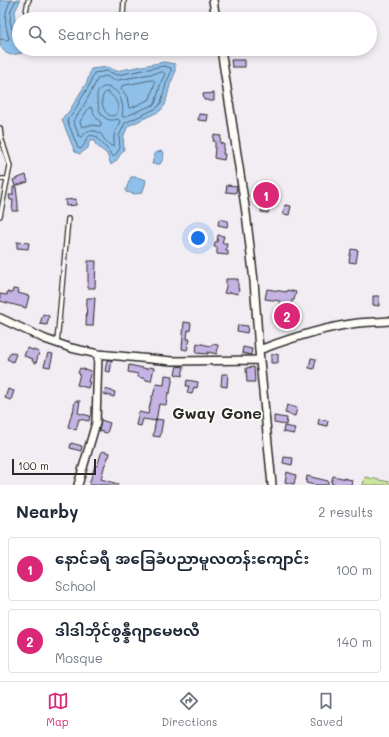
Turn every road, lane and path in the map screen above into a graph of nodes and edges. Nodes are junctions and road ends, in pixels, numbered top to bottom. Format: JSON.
{"nodes":[{"id":1,"x":29,"y":0,"type":"edge"},
{"id":2,"x":124,"y":0,"type":"edge"},
{"id":3,"x":213,"y":0,"type":"edge"},
{"id":4,"x":26,"y":12,"type":"edge"},
{"id":5,"x":123,"y":12,"type":"edge"},
{"id":6,"x":215,"y":12,"type":"edge"},
{"id":7,"x":222,"y":56,"type":"edge"},
{"id":8,"x":0,"y":128,"type":"edge"},
{"id":9,"x":0,"y":179,"type":"edge"},
{"id":10,"x":7,"y":179,"type":"junction"},
{"id":11,"x":0,"y":216,"type":"edge"},
{"id":12,"x":68,"y":219,"type":"dead end"},
{"id":13,"x":0,"y":318,"type":"edge"},
{"id":14,"x":389,"y":321,"type":"edge"},
{"id":15,"x":57,"y":343,"type":"junction"},
{"id":16,"x":259,"y":350,"type":"junction"},
{"id":17,"x":98,"y":354,"type":"junction"},
{"id":18,"x":260,"y":360,"type":"junction"},
{"id":19,"x":78,"y":485,"type":"edge"},
{"id":20,"x":272,"y":485,"type":"edge"}],
"edges":[{"from":1,"to":4,"type":"lane"},
{"from":2,"to":5,"type":"lane"},
{"from":3,"to":6,"type":"street"},
{"from":7,"to":16,"type":"street"},
{"from":8,"to":10,"type":"lane"},
{"from":9,"to":10,"type":"lane"},
{"from":10,"to":11,"type":"lane"},
{"from":12,"to":15,"type":"lane"},
{"from":13,"to":15,"type":"street"},
{"from":14,"to":16,"type":"street"},
{"from":15,"to":17,"type":"street"},
{"from":16,"to":18,"type":"street"},
{"from":17,"to":18,"type":"street"},
{"from":17,"to":19,"type":"street"},
{"from":18,"to":20,"type":"street"}]}
